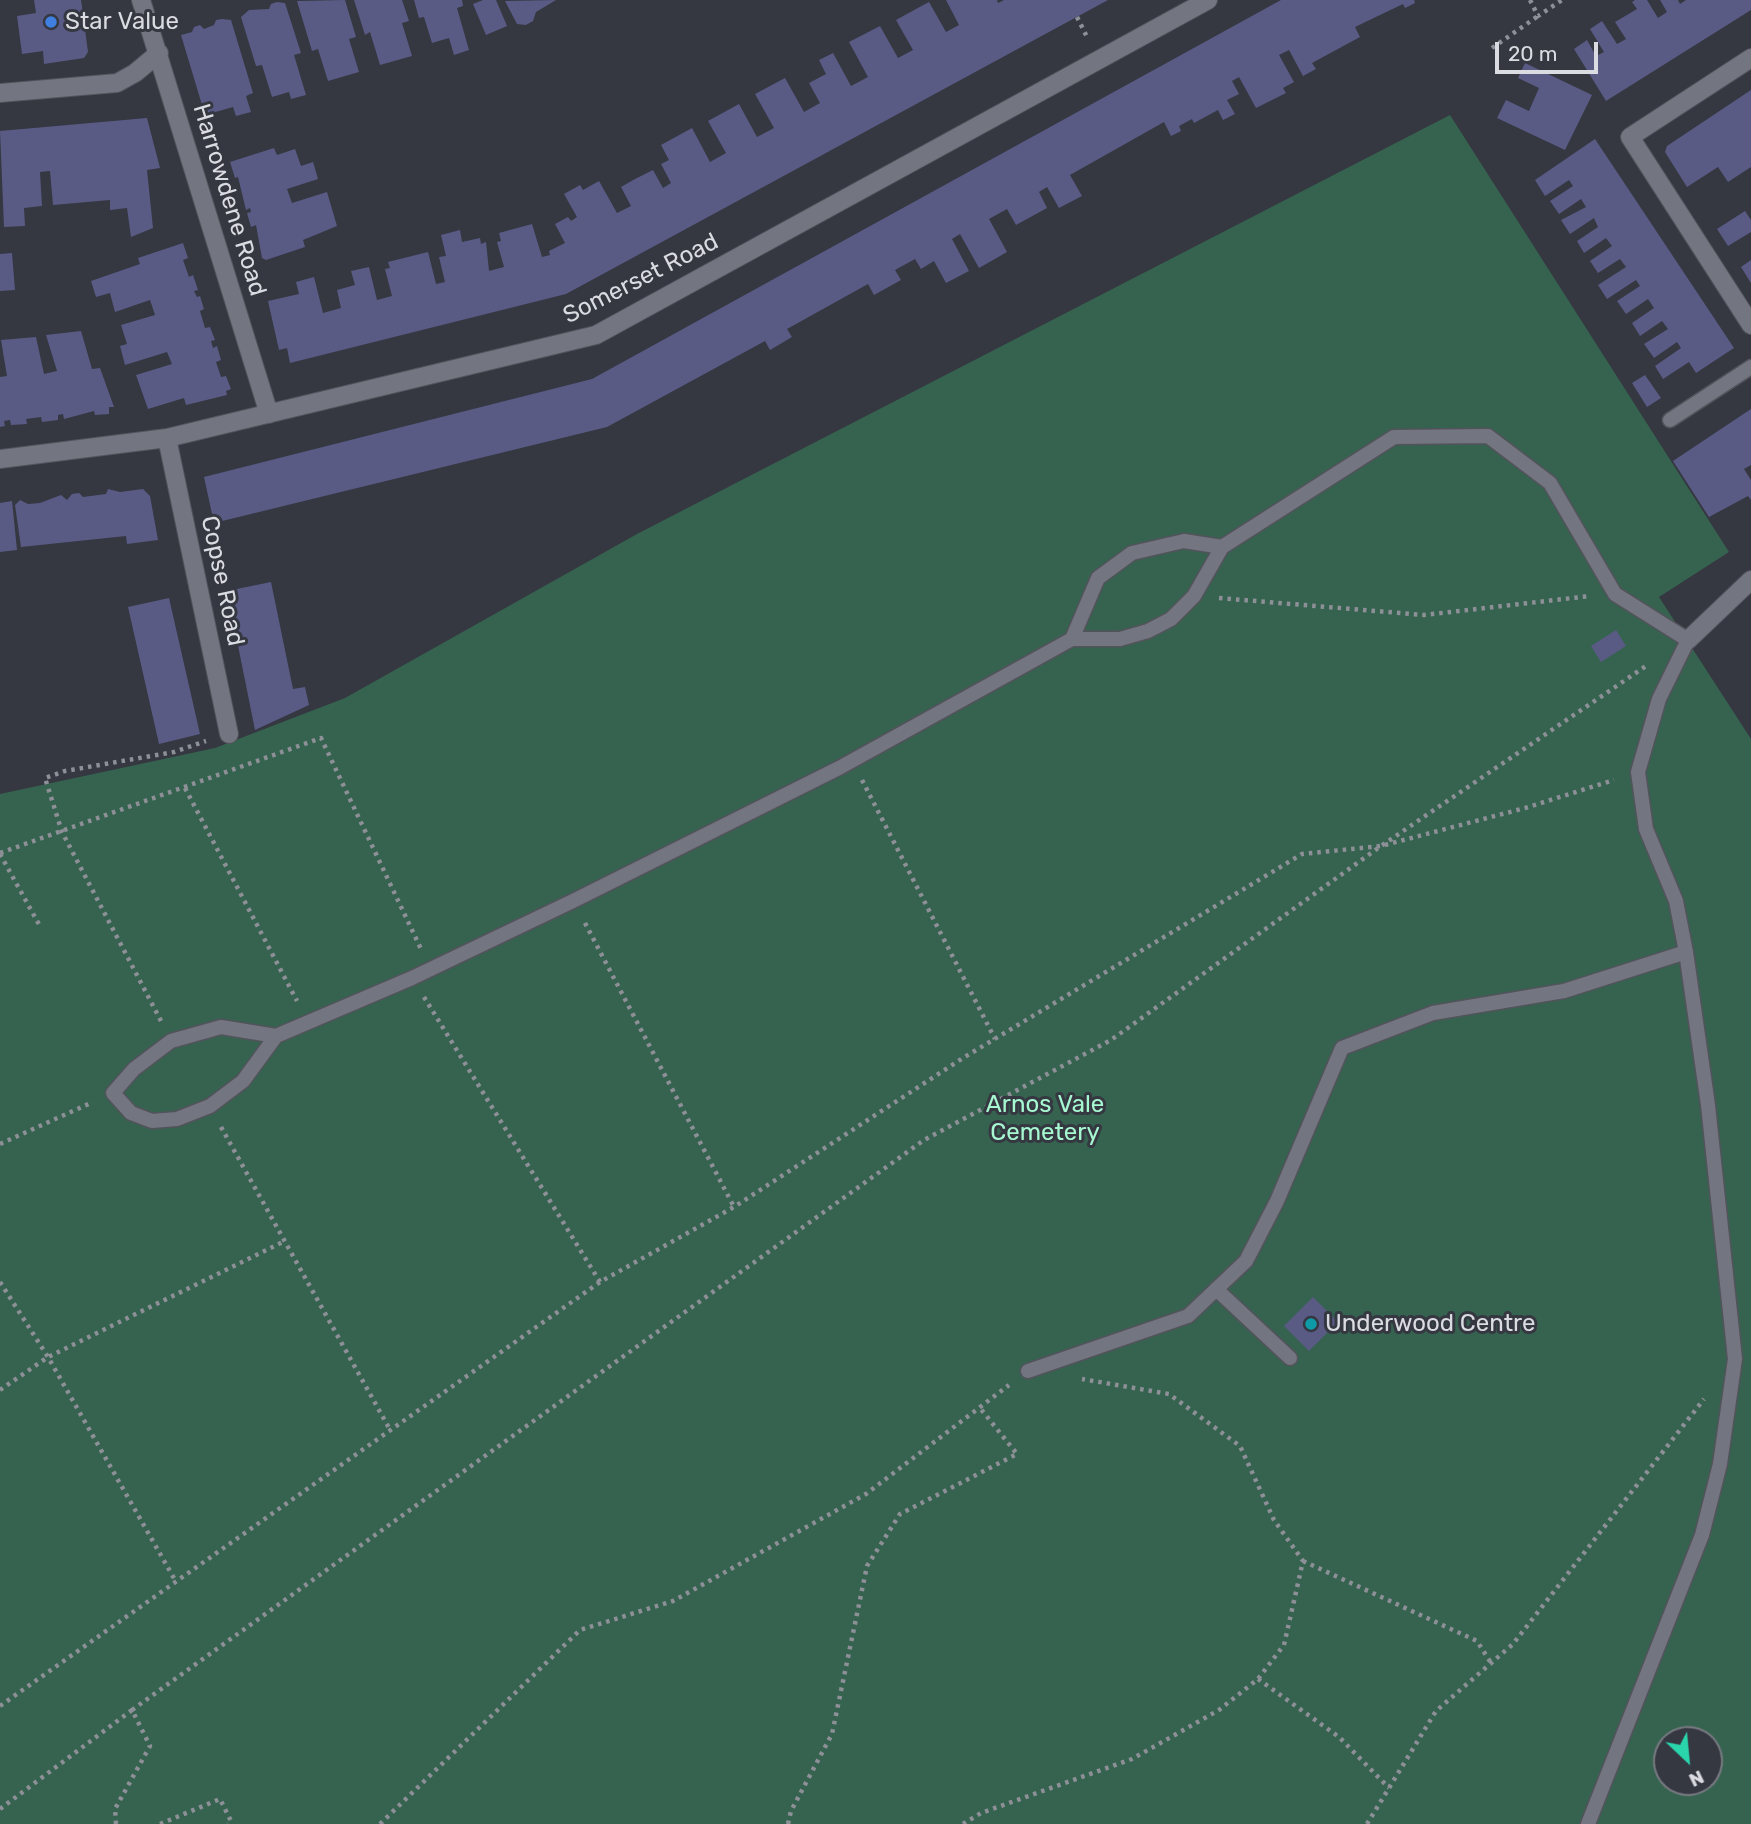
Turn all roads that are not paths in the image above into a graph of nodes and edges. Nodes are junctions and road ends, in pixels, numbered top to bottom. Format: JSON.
{"nodes":[{"id":1,"x":141,"y":0,"type":"edge"},
{"id":2,"x":1208,"y":0,"type":"edge"},
{"id":3,"x":159,"y":53,"type":"junction"},
{"id":4,"x":1751,"y":58,"type":"edge"},
{"id":5,"x":0,"y":93,"type":"edge"},
{"id":6,"x":1751,"y":325,"type":"edge"},
{"id":7,"x":1751,"y":367,"type":"edge"},
{"id":8,"x":269,"y":414,"type":"junction"},
{"id":9,"x":1670,"y":420,"type":"dead end"},
{"id":10,"x":167,"y":438,"type":"junction"},
{"id":11,"x":0,"y":459,"type":"edge"},
{"id":12,"x":1222,"y":547,"type":"junction"},
{"id":13,"x":1751,"y":580,"type":"edge"},
{"id":14,"x":1072,"y":639,"type":"junction"},
{"id":15,"x":1688,"y":640,"type":"junction"},
{"id":16,"x":229,"y":734,"type":"road end"},
{"id":17,"x":1686,"y":952,"type":"junction"},
{"id":18,"x":276,"y":1036,"type":"junction"},
{"id":19,"x":1216,"y":1289,"type":"junction"},
{"id":20,"x":1290,"y":1358,"type":"dead end"},
{"id":21,"x":1028,"y":1371,"type":"road end"},
{"id":22,"x":1588,"y":1824,"type":"edge"}],
"edges":[{"from":1,"to":3,"type":"street","name":"Harrowdene Road"},
{"from":2,"to":8,"type":"street","name":"Somerset Road"},
{"from":3,"to":5,"type":"street"},
{"from":3,"to":8,"type":"street","name":"Harrowdene Road"},
{"from":4,"to":6,"type":"street"},
{"from":7,"to":9,"type":"lane"},
{"from":8,"to":10,"type":"street","name":"Somerset Road"},
{"from":10,"to":11,"type":"street","name":"Somerset Road"},
{"from":10,"to":16,"type":"street","name":"Copse Road"},
{"from":12,"to":14,"type":"lane"},
{"from":12,"to":14,"type":"lane"},
{"from":12,"to":15,"type":"lane"},
{"from":13,"to":15,"type":"street"},
{"from":14,"to":18,"type":"lane"},
{"from":15,"to":17,"type":"lane"},
{"from":17,"to":19,"type":"lane"},
{"from":17,"to":22,"type":"lane"},
{"from":18,"to":18,"type":"lane"},
{"from":19,"to":20,"type":"lane"},
{"from":19,"to":21,"type":"lane"}]}
